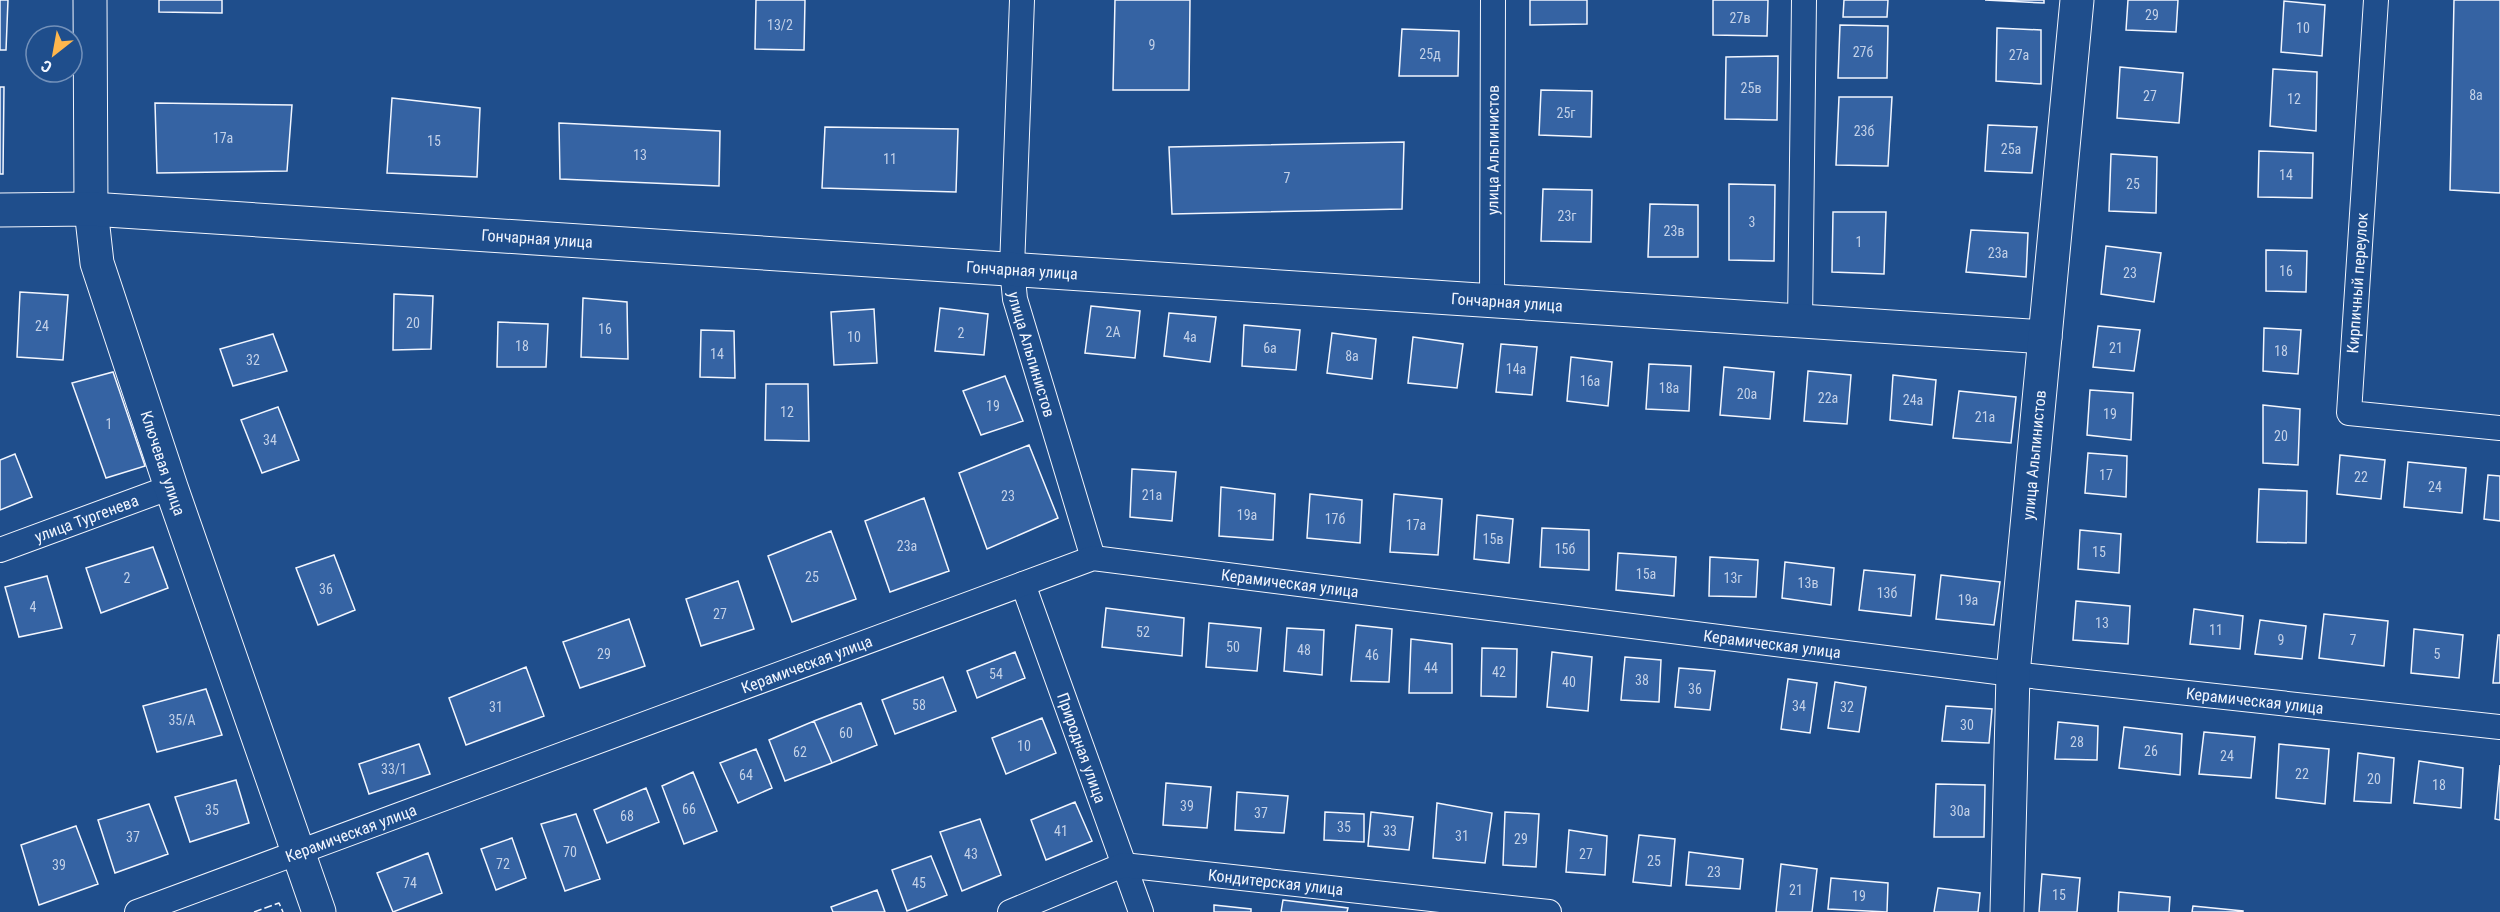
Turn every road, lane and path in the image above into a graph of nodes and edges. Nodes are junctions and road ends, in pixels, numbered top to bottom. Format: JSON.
{"nodes":[{"id":1,"x":90,"y":0,"type":"edge"},
{"id":2,"x":1022,"y":0,"type":"edge"},
{"id":3,"x":1493,"y":0,"type":"edge"},
{"id":4,"x":1804,"y":0,"type":"edge"},
{"id":5,"x":2077,"y":0,"type":"edge"},
{"id":6,"x":2376,"y":0,"type":"edge"},
{"id":7,"x":91,"y":209,"type":"junction"},
{"id":8,"x":0,"y":210,"type":"edge"},
{"id":9,"x":1012,"y":268,"type":"junction"},
{"id":10,"x":1492,"y":302,"type":"junction"},
{"id":11,"x":1800,"y":322,"type":"junction"},
{"id":12,"x":2045,"y":337,"type":"junction"},
{"id":13,"x":2500,"y":428,"type":"edge"},
{"id":14,"x":171,"y":487,"type":"junction"},
{"id":15,"x":0,"y":550,"type":"edge"},
{"id":16,"x":1093,"y":558,"type":"junction"},
{"id":17,"x":1023,"y":584,"type":"junction"},
{"id":18,"x":2013,"y":674,"type":"junction"},
{"id":19,"x":2500,"y":727,"type":"edge"},
{"id":20,"x":298,"y":853,"type":"junction"},
{"id":21,"x":1123,"y":865,"type":"junction"},
{"id":22,"x":137,"y":912,"type":"edge"},
{"id":23,"x":319,"y":912,"type":"edge"},
{"id":24,"x":1010,"y":912,"type":"edge"},
{"id":25,"x":1141,"y":912,"type":"edge"},
{"id":26,"x":1549,"y":912,"type":"edge"},
{"id":27,"x":2007,"y":912,"type":"edge"}],
"edges":[{"from":1,"to":7,"type":"street","name":"Ключевая улица"},
{"from":2,"to":9,"type":"street","name":"улица Альпинистов"},
{"from":3,"to":10,"type":"street","name":"улица Альпинистов"},
{"from":4,"to":11,"type":"street"},
{"from":5,"to":12,"type":"street","name":"улица Альпинистов"},
{"from":6,"to":13,"type":"street","name":"Кирпичный переулок"},
{"from":7,"to":8,"type":"street","name":"Гончарная улица"},
{"from":7,"to":9,"type":"street","name":"Гончарная улица"},
{"from":7,"to":14,"type":"street","name":"Ключевая улица"},
{"from":9,"to":10,"type":"street","name":"Гончарная улица"},
{"from":9,"to":16,"type":"street","name":"улица Альпинистов"},
{"from":10,"to":11,"type":"street","name":"Гончарная улица"},
{"from":11,"to":12,"type":"street","name":"Гончарная улица"},
{"from":12,"to":18,"type":"street","name":"улица Альпинистов"},
{"from":14,"to":15,"type":"street","name":"улица Тургенева"},
{"from":14,"to":20,"type":"street","name":"Ключевая улица"},
{"from":16,"to":17,"type":"street","name":"Керамическая улица"},
{"from":16,"to":18,"type":"street","name":"Керамическая улица"},
{"from":17,"to":20,"type":"street","name":"Керамическая улица"},
{"from":17,"to":21,"type":"street","name":"Природная улица"},
{"from":18,"to":19,"type":"street","name":"Керамическая улица"},
{"from":18,"to":27,"type":"street","name":"улица Альпинистов"},
{"from":20,"to":22,"type":"street","name":"Керамическая улица"},
{"from":20,"to":23,"type":"street","name":"Ключевая улица"},
{"from":21,"to":24,"type":"street","name":"Кондитерская улица"},
{"from":21,"to":25,"type":"street","name":"Природная улица"},
{"from":21,"to":26,"type":"street","name":"Кондитерская улица"}]}
